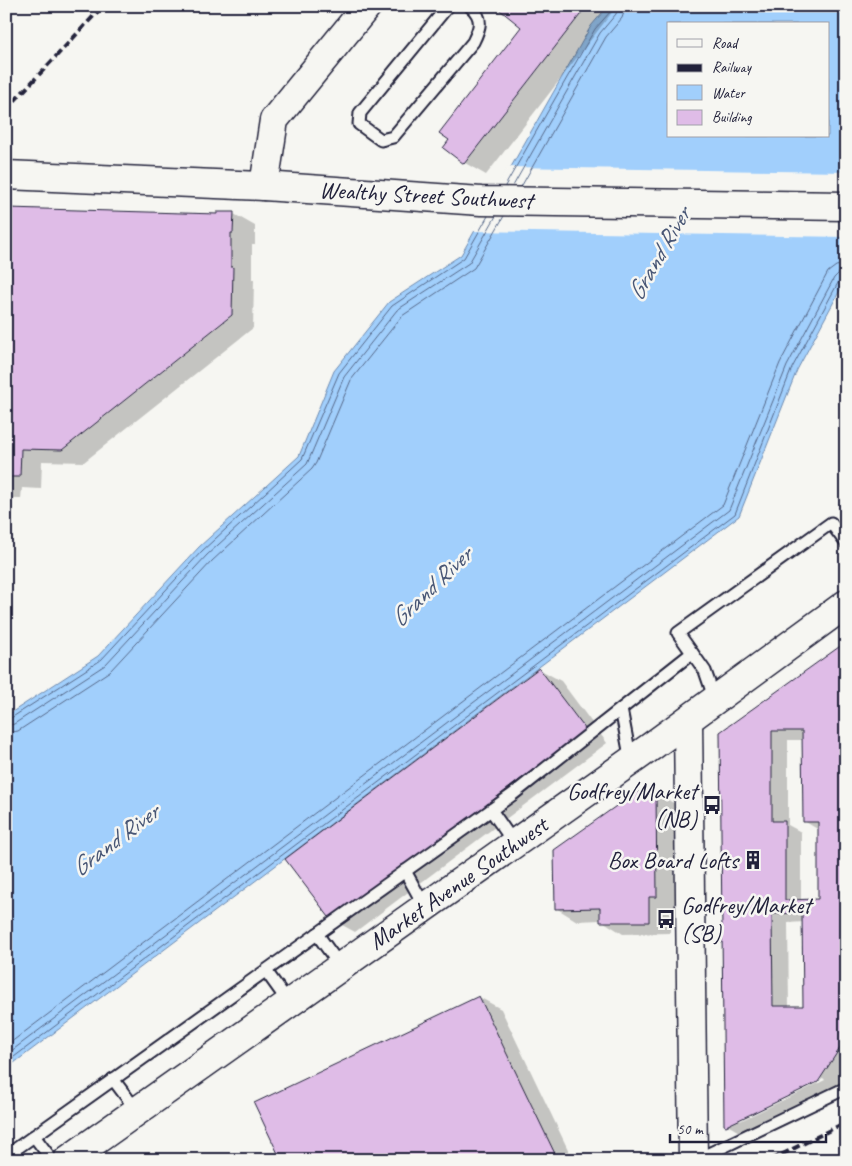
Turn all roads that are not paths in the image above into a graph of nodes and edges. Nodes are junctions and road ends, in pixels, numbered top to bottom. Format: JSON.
{"nodes":[{"id":1,"x":367,"y":6,"type":"edge"},
{"id":2,"x":448,"y":6,"type":"edge"},
{"id":3,"x":470,"y":6,"type":"edge"},
{"id":4,"x":6,"y":175,"type":"edge"},
{"id":5,"x":264,"y":186,"type":"junction"},
{"id":6,"x":846,"y":206,"type":"edge"},
{"id":7,"x":846,"y":544,"type":"edge"},
{"id":8,"x":846,"y":604,"type":"edge"},
{"id":9,"x":692,"y":653,"type":"junction"},
{"id":10,"x":715,"y":700,"type":"junction"},
{"id":11,"x":621,"y":709,"type":"junction"},
{"id":12,"x":688,"y":720,"type":"junction"},
{"id":13,"x":632,"y":760,"type":"junction"},
{"id":14,"x":491,"y":810,"type":"junction"},
{"id":15,"x":514,"y":844,"type":"junction"},
{"id":16,"x":404,"y":872,"type":"junction"},
{"id":17,"x":425,"y":907,"type":"junction"},
{"id":18,"x":317,"y":934,"type":"junction"},
{"id":19,"x":341,"y":967,"type":"junction"},
{"id":20,"x":266,"y":971,"type":"junction"},
{"id":21,"x":289,"y":1003,"type":"junction"},
{"id":22,"x":113,"y":1079,"type":"junction"},
{"id":23,"x":846,"y":1088,"type":"edge"},
{"id":24,"x":137,"y":1112,"type":"junction"},
{"id":25,"x":34,"y":1136,"type":"junction"},
{"id":26,"x":6,"y":1156,"type":"edge"},
{"id":27,"x":52,"y":1160,"type":"edge"},
{"id":28,"x":68,"y":1160,"type":"edge"},
{"id":29,"x":694,"y":1160,"type":"edge"}],
"edges":[{"from":1,"to":5,"type":"main road"},
{"from":2,"to":3,"type":"lane"},
{"from":4,"to":5,"type":"main road","name":"Wealthy Street Southwest"},
{"from":5,"to":6,"type":"main road","name":"Wealthy Street Southwest"},
{"from":7,"to":9,"type":"lane"},
{"from":8,"to":10,"type":"main road","name":"Market Avenue Southwest"},
{"from":9,"to":10,"type":"lane"},
{"from":9,"to":11,"type":"lane"},
{"from":10,"to":12,"type":"main road","name":"Market Avenue Southwest"},
{"from":11,"to":13,"type":"lane"},
{"from":11,"to":14,"type":"lane"},
{"from":12,"to":13,"type":"main road","name":"Market Avenue Southwest"},
{"from":12,"to":29,"type":"main road"},
{"from":13,"to":15,"type":"main road","name":"Market Avenue Southwest"},
{"from":14,"to":15,"type":"lane"},
{"from":14,"to":16,"type":"lane"},
{"from":15,"to":17,"type":"main road","name":"Market Avenue Southwest"},
{"from":16,"to":17,"type":"lane"},
{"from":16,"to":18,"type":"lane"},
{"from":17,"to":19,"type":"main road","name":"Market Avenue Southwest"},
{"from":18,"to":19,"type":"lane"},
{"from":18,"to":20,"type":"lane"},
{"from":19,"to":21,"type":"main road","name":"Market Avenue Southwest"},
{"from":20,"to":21,"type":"lane"},
{"from":20,"to":22,"type":"lane"},
{"from":21,"to":24,"type":"main road","name":"Market Avenue Southwest"},
{"from":22,"to":24,"type":"lane"},
{"from":22,"to":25,"type":"lane"},
{"from":23,"to":29,"type":"lane"},
{"from":24,"to":28,"type":"main road","name":"Market Avenue Southwest"},
{"from":25,"to":26,"type":"lane"},
{"from":25,"to":27,"type":"lane"}]}
